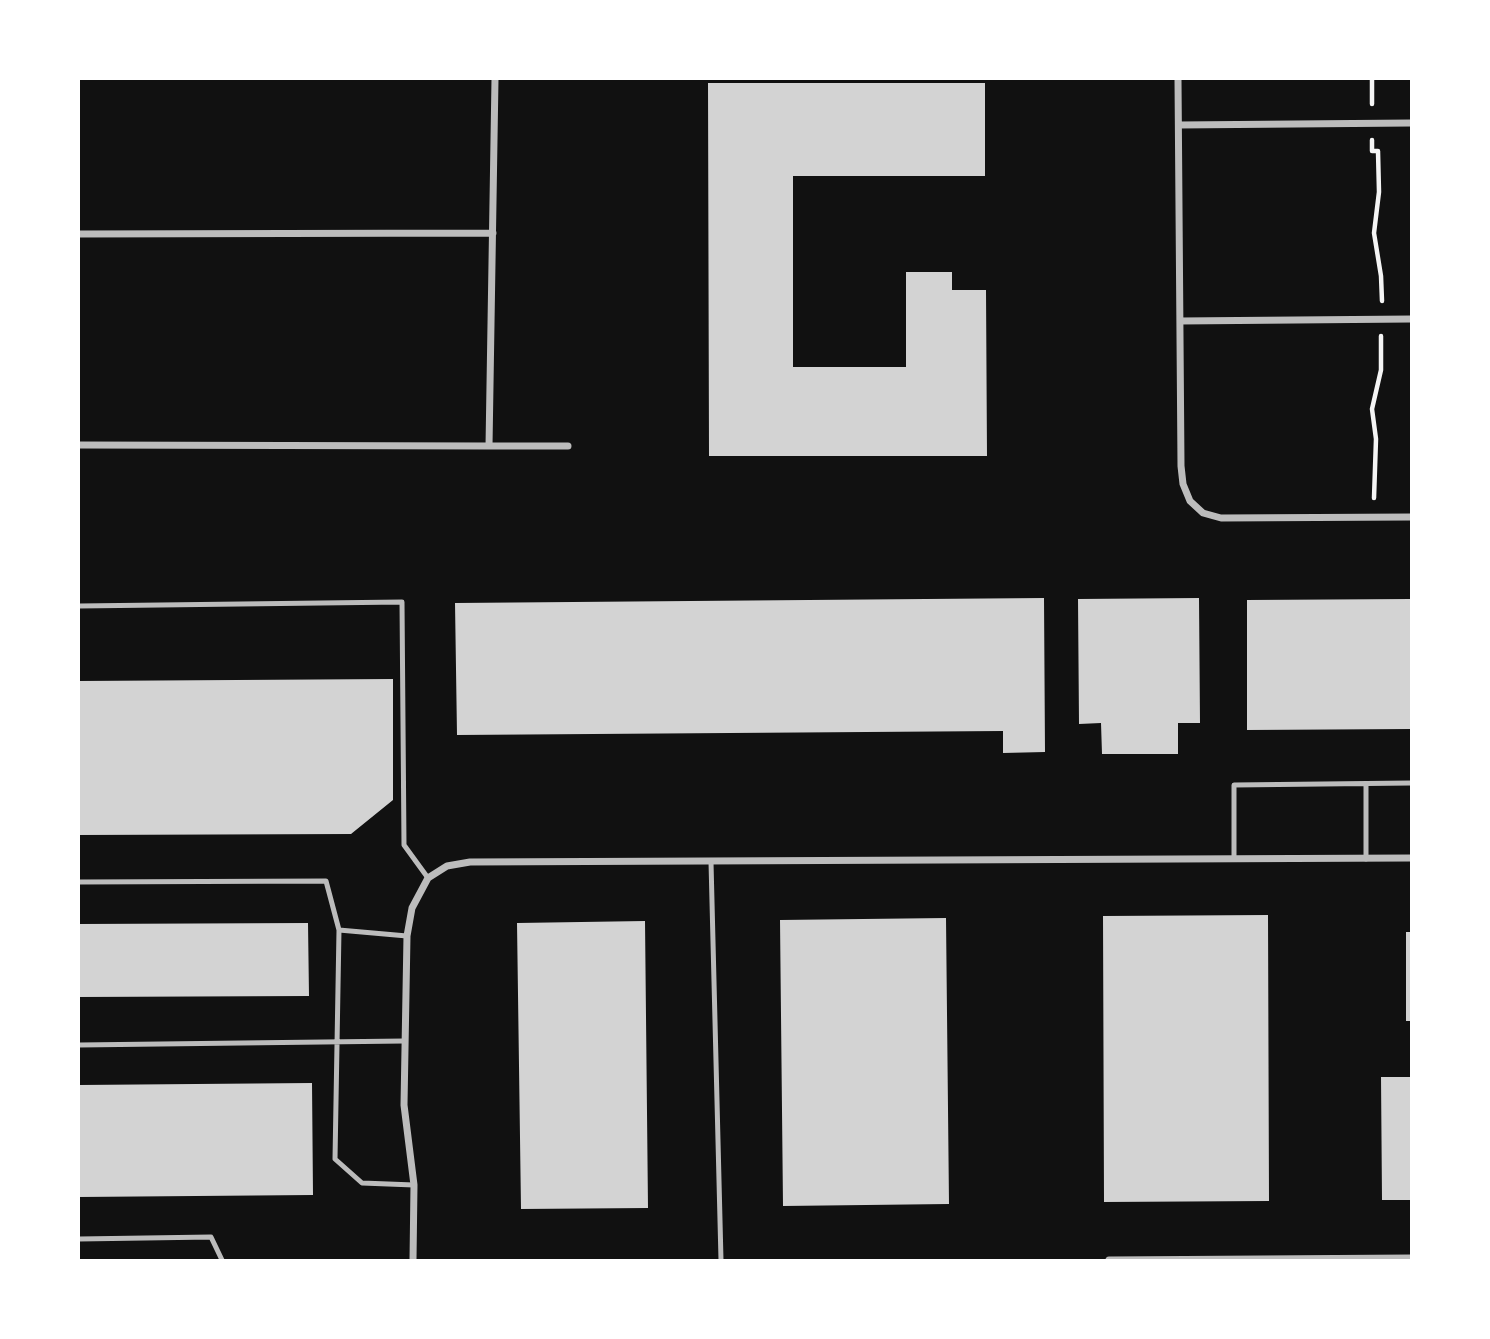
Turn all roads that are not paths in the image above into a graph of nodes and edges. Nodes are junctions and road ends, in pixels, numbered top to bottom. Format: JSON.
{"nodes":[{"id":1,"x":495,"y":79,"type":"edge"},
{"id":2,"x":1178,"y":79,"type":"edge"},
{"id":3,"x":1411,"y":123,"type":"edge"},
{"id":4,"x":1179,"y":125,"type":"junction"},
{"id":5,"x":493,"y":233,"type":"junction"},
{"id":6,"x":79,"y":234,"type":"edge"},
{"id":7,"x":1411,"y":319,"type":"edge"},
{"id":8,"x":1180,"y":320,"type":"junction"},
{"id":9,"x":79,"y":445,"type":"edge"},
{"id":10,"x":489,"y":446,"type":"junction"},
{"id":11,"x":568,"y":446,"type":"dead end"},
{"id":12,"x":1411,"y":517,"type":"edge"},
{"id":13,"x":79,"y":606,"type":"edge"},
{"id":14,"x":1411,"y":783,"type":"edge"},
{"id":15,"x":1366,"y":784,"type":"junction"},
{"id":16,"x":1411,"y":858,"type":"edge"},
{"id":17,"x":1234,"y":859,"type":"junction"},
{"id":18,"x":1366,"y":859,"type":"junction"},
{"id":19,"x":711,"y":862,"type":"junction"},
{"id":20,"x":429,"y":878,"type":"junction"},
{"id":21,"x":79,"y":882,"type":"edge"},
{"id":22,"x":339,"y":930,"type":"junction"},
{"id":23,"x":407,"y":936,"type":"junction"},
{"id":24,"x":404,"y":1041,"type":"junction"},
{"id":25,"x":336,"y":1042,"type":"junction"},
{"id":26,"x":79,"y":1045,"type":"edge"},
{"id":27,"x":414,"y":1185,"type":"junction"},
{"id":28,"x":79,"y":1239,"type":"edge"},
{"id":29,"x":1411,"y":1258,"type":"edge"},
{"id":30,"x":222,"y":1260,"type":"edge"},
{"id":31,"x":413,"y":1260,"type":"edge"},
{"id":32,"x":720,"y":1260,"type":"edge"},
{"id":33,"x":1109,"y":1260,"type":"edge"}],
"edges":[{"from":1,"to":5,"type":"street"},
{"from":2,"to":4,"type":"street"},
{"from":3,"to":4,"type":"street"},
{"from":4,"to":8,"type":"street"},
{"from":5,"to":6,"type":"street"},
{"from":5,"to":10,"type":"street"},
{"from":7,"to":8,"type":"street"},
{"from":8,"to":12,"type":"street"},
{"from":9,"to":10,"type":"street"},
{"from":10,"to":11,"type":"street"},
{"from":13,"to":20,"type":"lane"},
{"from":14,"to":15,"type":"lane"},
{"from":15,"to":17,"type":"lane"},
{"from":15,"to":18,"type":"lane"},
{"from":16,"to":18,"type":"street"},
{"from":17,"to":18,"type":"street"},
{"from":17,"to":19,"type":"street"},
{"from":19,"to":20,"type":"street"},
{"from":19,"to":32,"type":"lane"},
{"from":20,"to":23,"type":"street"},
{"from":21,"to":22,"type":"lane"},
{"from":22,"to":23,"type":"lane"},
{"from":22,"to":25,"type":"lane"},
{"from":23,"to":24,"type":"street"},
{"from":24,"to":25,"type":"lane"},
{"from":24,"to":27,"type":"street"},
{"from":25,"to":26,"type":"lane"},
{"from":25,"to":27,"type":"lane"},
{"from":27,"to":31,"type":"street"},
{"from":28,"to":30,"type":"lane"},
{"from":29,"to":33,"type":"street"}]}
